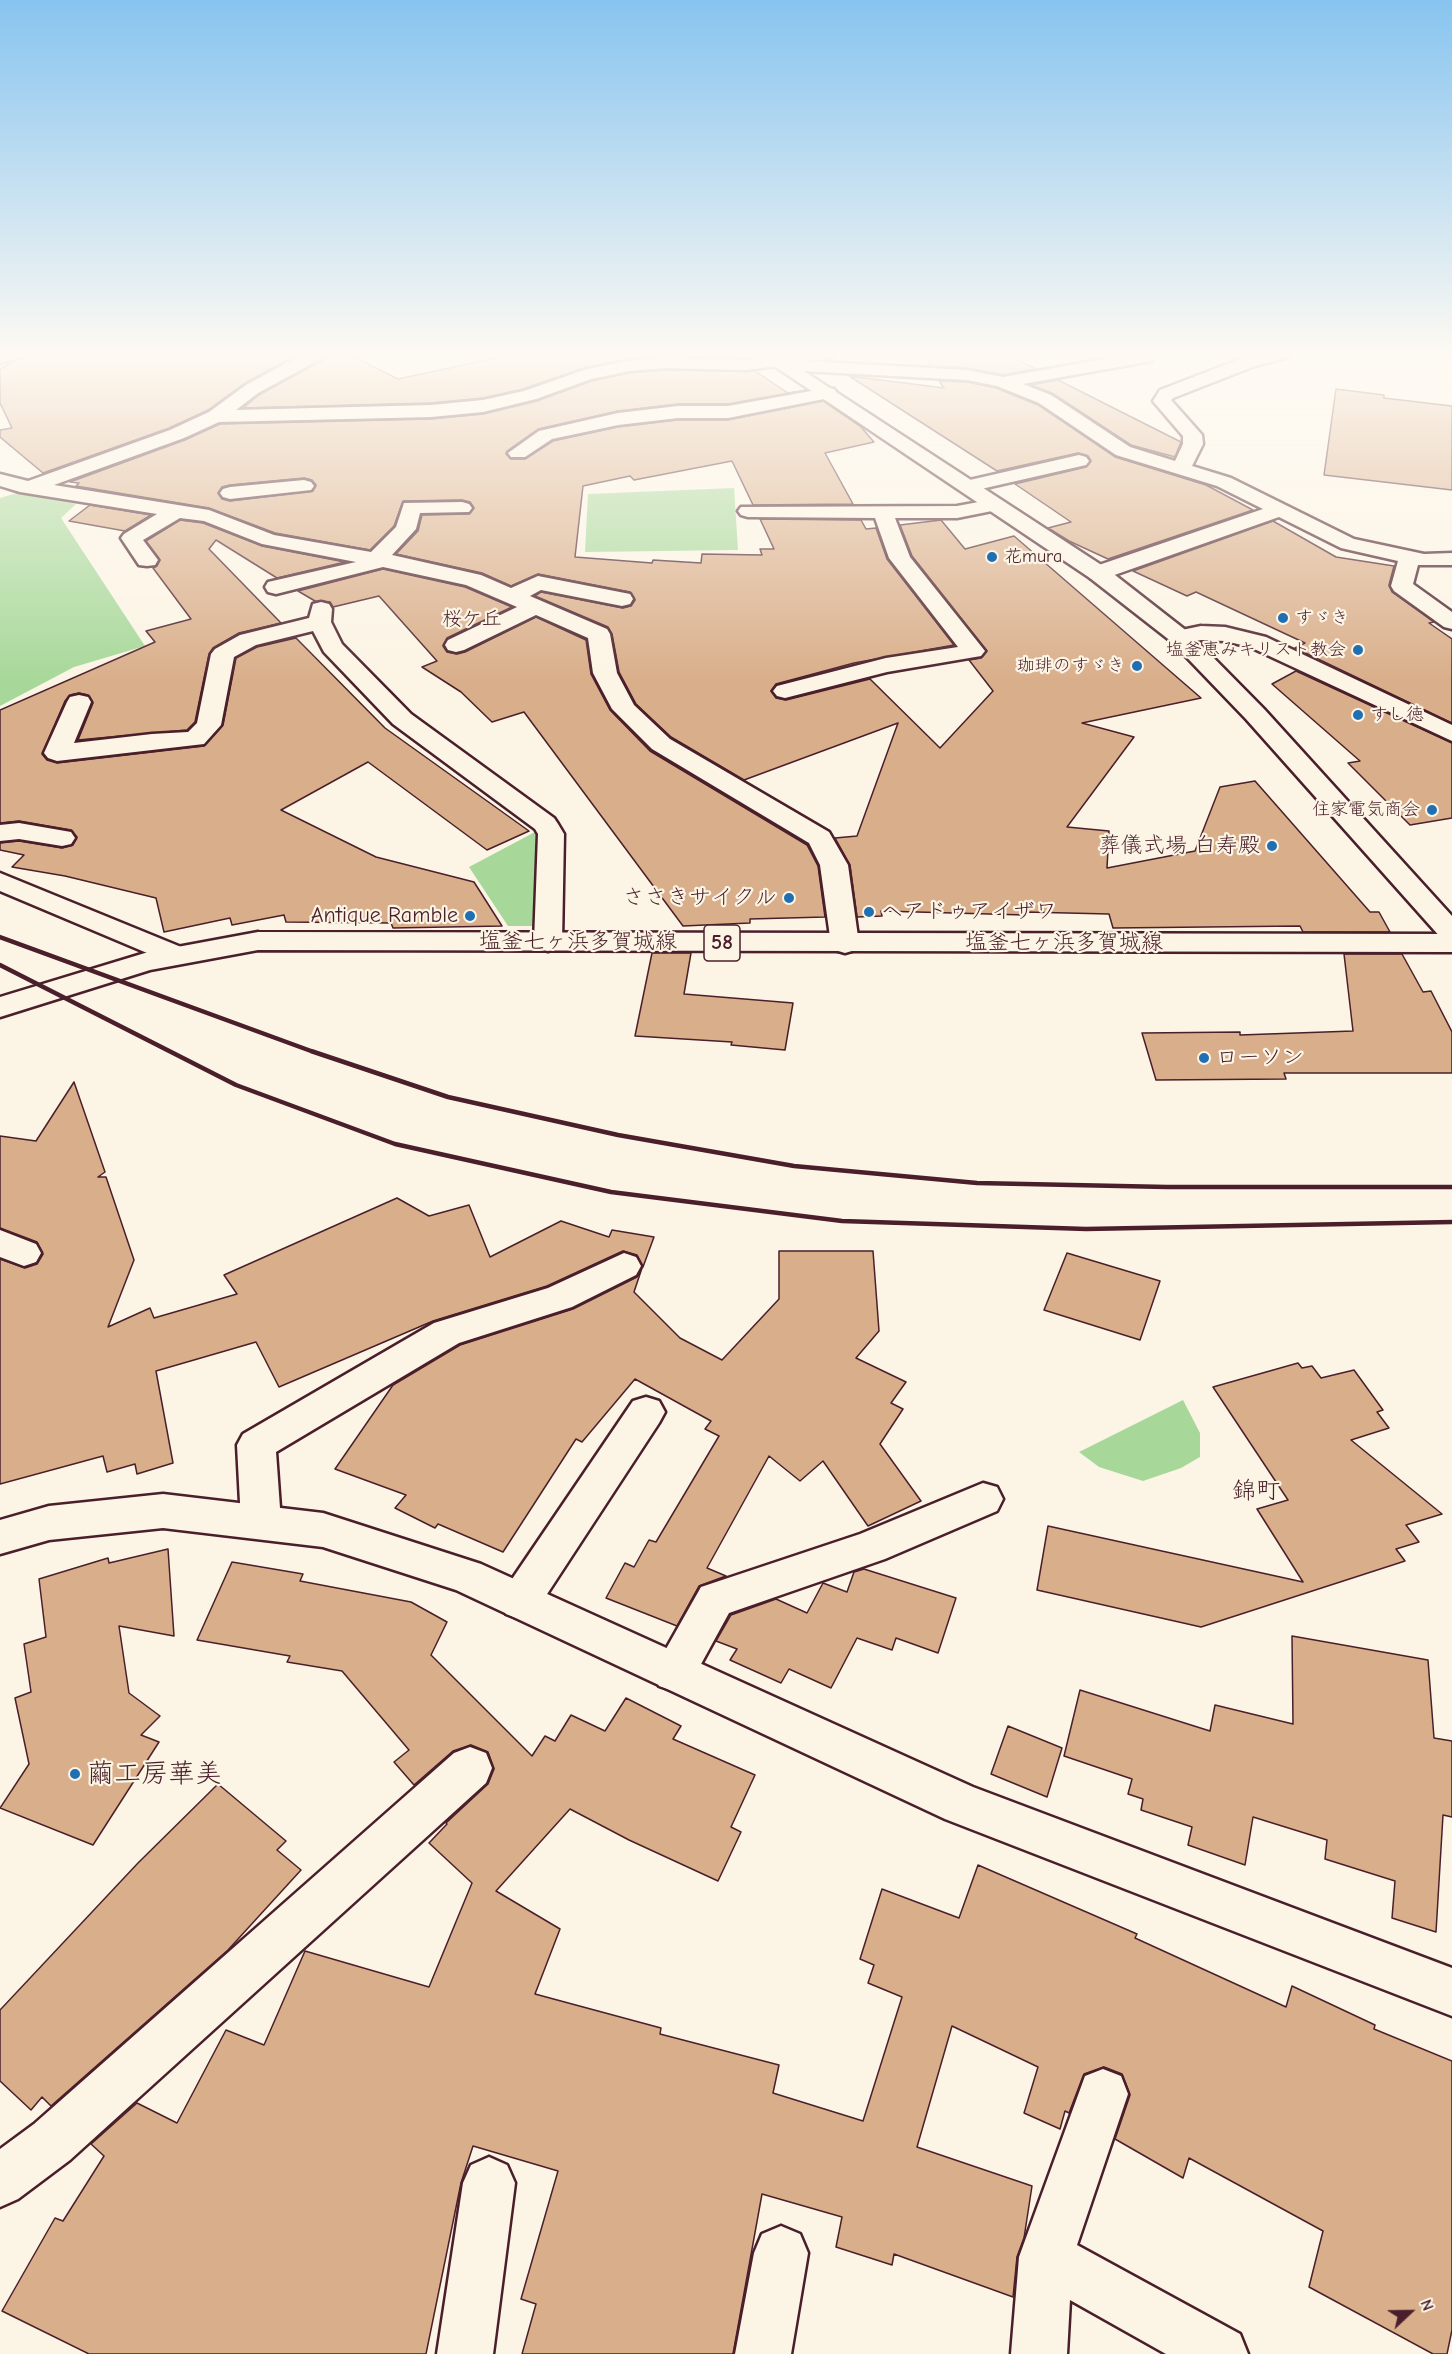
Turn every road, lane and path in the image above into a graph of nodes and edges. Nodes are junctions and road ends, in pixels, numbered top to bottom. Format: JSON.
{"nodes":[{"id":1,"x":96,"y":463,"type":"edge"},
{"id":2,"x":933,"y":463,"type":"edge"},
{"id":3,"x":1075,"y":463,"type":"edge"},
{"id":4,"x":1159,"y":463,"type":"edge"},
{"id":5,"x":1183,"y":463,"type":"edge"},
{"id":6,"x":1180,"y":470,"type":"junction"},
{"id":7,"x":0,"y":480,"type":"edge"},
{"id":8,"x":304,"y":486,"type":"dead end"},
{"id":9,"x":968,"y":486,"type":"junction"},
{"id":10,"x":29,"y":487,"type":"junction"},
{"id":11,"x":995,"y":505,"type":"junction"},
{"id":12,"x":462,"y":508,"type":"dead end"},
{"id":13,"x":1280,"y":510,"type":"junction"},
{"id":14,"x":177,"y":511,"type":"junction"},
{"id":15,"x":748,"y":512,"type":"dead end"},
{"id":16,"x":883,"y":512,"type":"junction"},
{"id":17,"x":209,"y":516,"type":"junction"},
{"id":18,"x":1410,"y":557,"type":"junction"},
{"id":19,"x":1452,"y":559,"type":"edge"},
{"id":20,"x":147,"y":560,"type":"dead end"},
{"id":21,"x":382,"y":560,"type":"junction"},
{"id":22,"x":1098,"y":573,"type":"junction"},
{"id":23,"x":276,"y":586,"type":"dead end"},
{"id":24,"x":512,"y":597,"type":"junction"},
{"id":25,"x":622,"y":598,"type":"dead end"},
{"id":26,"x":535,"y":607,"type":"junction"},
{"id":27,"x":1452,"y":622,"type":"edge"},
{"id":28,"x":1180,"y":637,"type":"junction"},
{"id":29,"x":456,"y":645,"type":"dead end"},
{"id":30,"x":785,"y":691,"type":"dead end"},
{"id":31,"x":79,"y":702,"type":"dead end"},
{"id":32,"x":1452,"y":734,"type":"edge"},
{"id":33,"x":0,"y":833,"type":"edge"},
{"id":34,"x":62,"y":838,"type":"dead end"},
{"id":35,"x":0,"y":881,"type":"edge"},
{"id":36,"x":1452,"y":933,"type":"edge"},
{"id":37,"x":548,"y":942,"type":"junction"},
{"id":38,"x":1452,"y":943,"type":"edge"},
{"id":39,"x":845,"y":944,"type":"junction"},
{"id":40,"x":176,"y":955,"type":"junction"},
{"id":41,"x":0,"y":1007,"type":"edge"},
{"id":42,"x":624,"y":1266,"type":"dead end"},
{"id":43,"x":646,"y":1412,"type":"dead end"},
{"id":44,"x":982,"y":1499,"type":"dead end"},
{"id":45,"x":261,"y":1522,"type":"junction"},
{"id":46,"x":0,"y":1537,"type":"edge"},
{"id":47,"x":520,"y":1601,"type":"junction"},
{"id":48,"x":674,"y":1672,"type":"junction"},
{"id":49,"x":470,"y":1768,"type":"dead end"},
{"id":50,"x":1452,"y":1992,"type":"edge"},
{"id":51,"x":1104,"y":2094,"type":"dead end"},
{"id":52,"x":0,"y":2181,"type":"edge"},
{"id":53,"x":489,"y":2183,"type":"dead end"},
{"id":54,"x":781,"y":2253,"type":"dead end"},
{"id":55,"x":1046,"y":2257,"type":"junction"},
{"id":56,"x":465,"y":2354,"type":"edge"},
{"id":57,"x":764,"y":2354,"type":"edge"},
{"id":58,"x":1039,"y":2354,"type":"edge"},
{"id":59,"x":1220,"y":2354,"type":"edge"}],
"edges":[{"from":1,"to":10,"type":"street"},
{"from":2,"to":9,"type":"street"},
{"from":3,"to":9,"type":"street"},
{"from":4,"to":6,"type":"street"},
{"from":5,"to":6,"type":"street"},
{"from":6,"to":13,"type":"street"},
{"from":7,"to":10,"type":"street"},
{"from":8,"to":17,"type":"street"},
{"from":9,"to":11,"type":"street"},
{"from":10,"to":14,"type":"street"},
{"from":11,"to":16,"type":"street"},
{"from":11,"to":22,"type":"street"},
{"from":12,"to":21,"type":"street"},
{"from":13,"to":18,"type":"street"},
{"from":13,"to":22,"type":"street"},
{"from":14,"to":17,"type":"street"},
{"from":14,"to":20,"type":"street"},
{"from":15,"to":16,"type":"street"},
{"from":16,"to":30,"type":"street"},
{"from":17,"to":21,"type":"street"},
{"from":18,"to":19,"type":"street"},
{"from":18,"to":27,"type":"street"},
{"from":21,"to":23,"type":"street"},
{"from":21,"to":24,"type":"street"},
{"from":22,"to":28,"type":"street"},
{"from":24,"to":25,"type":"street"},
{"from":24,"to":26,"type":"street"},
{"from":26,"to":29,"type":"street"},
{"from":26,"to":39,"type":"street"},
{"from":28,"to":32,"type":"street"},
{"from":28,"to":36,"type":"street"},
{"from":31,"to":37,"type":"street"},
{"from":33,"to":34,"type":"street"},
{"from":35,"to":40,"type":"street"},
{"from":37,"to":39,"type":"street","name":"塩釜七ヶ浜多賀城線","number":"58"},
{"from":37,"to":40,"type":"street","name":"塩釜七ヶ浜多賀城線","number":"58"},
{"from":38,"to":39,"type":"street","name":"塩釜七ヶ浜多賀城線","number":"58"},
{"from":40,"to":41,"type":"street","name":"塩釜七ヶ浜多賀城線","number":"58"},
{"from":42,"to":45,"type":"street"},
{"from":43,"to":47,"type":"street"},
{"from":44,"to":48,"type":"street"},
{"from":45,"to":46,"type":"street"},
{"from":45,"to":47,"type":"street"},
{"from":47,"to":48,"type":"street"},
{"from":48,"to":50,"type":"street"},
{"from":49,"to":52,"type":"street"},
{"from":51,"to":55,"type":"street"},
{"from":53,"to":56,"type":"street"},
{"from":54,"to":57,"type":"street"},
{"from":55,"to":58,"type":"street"},
{"from":55,"to":59,"type":"street"}]}
